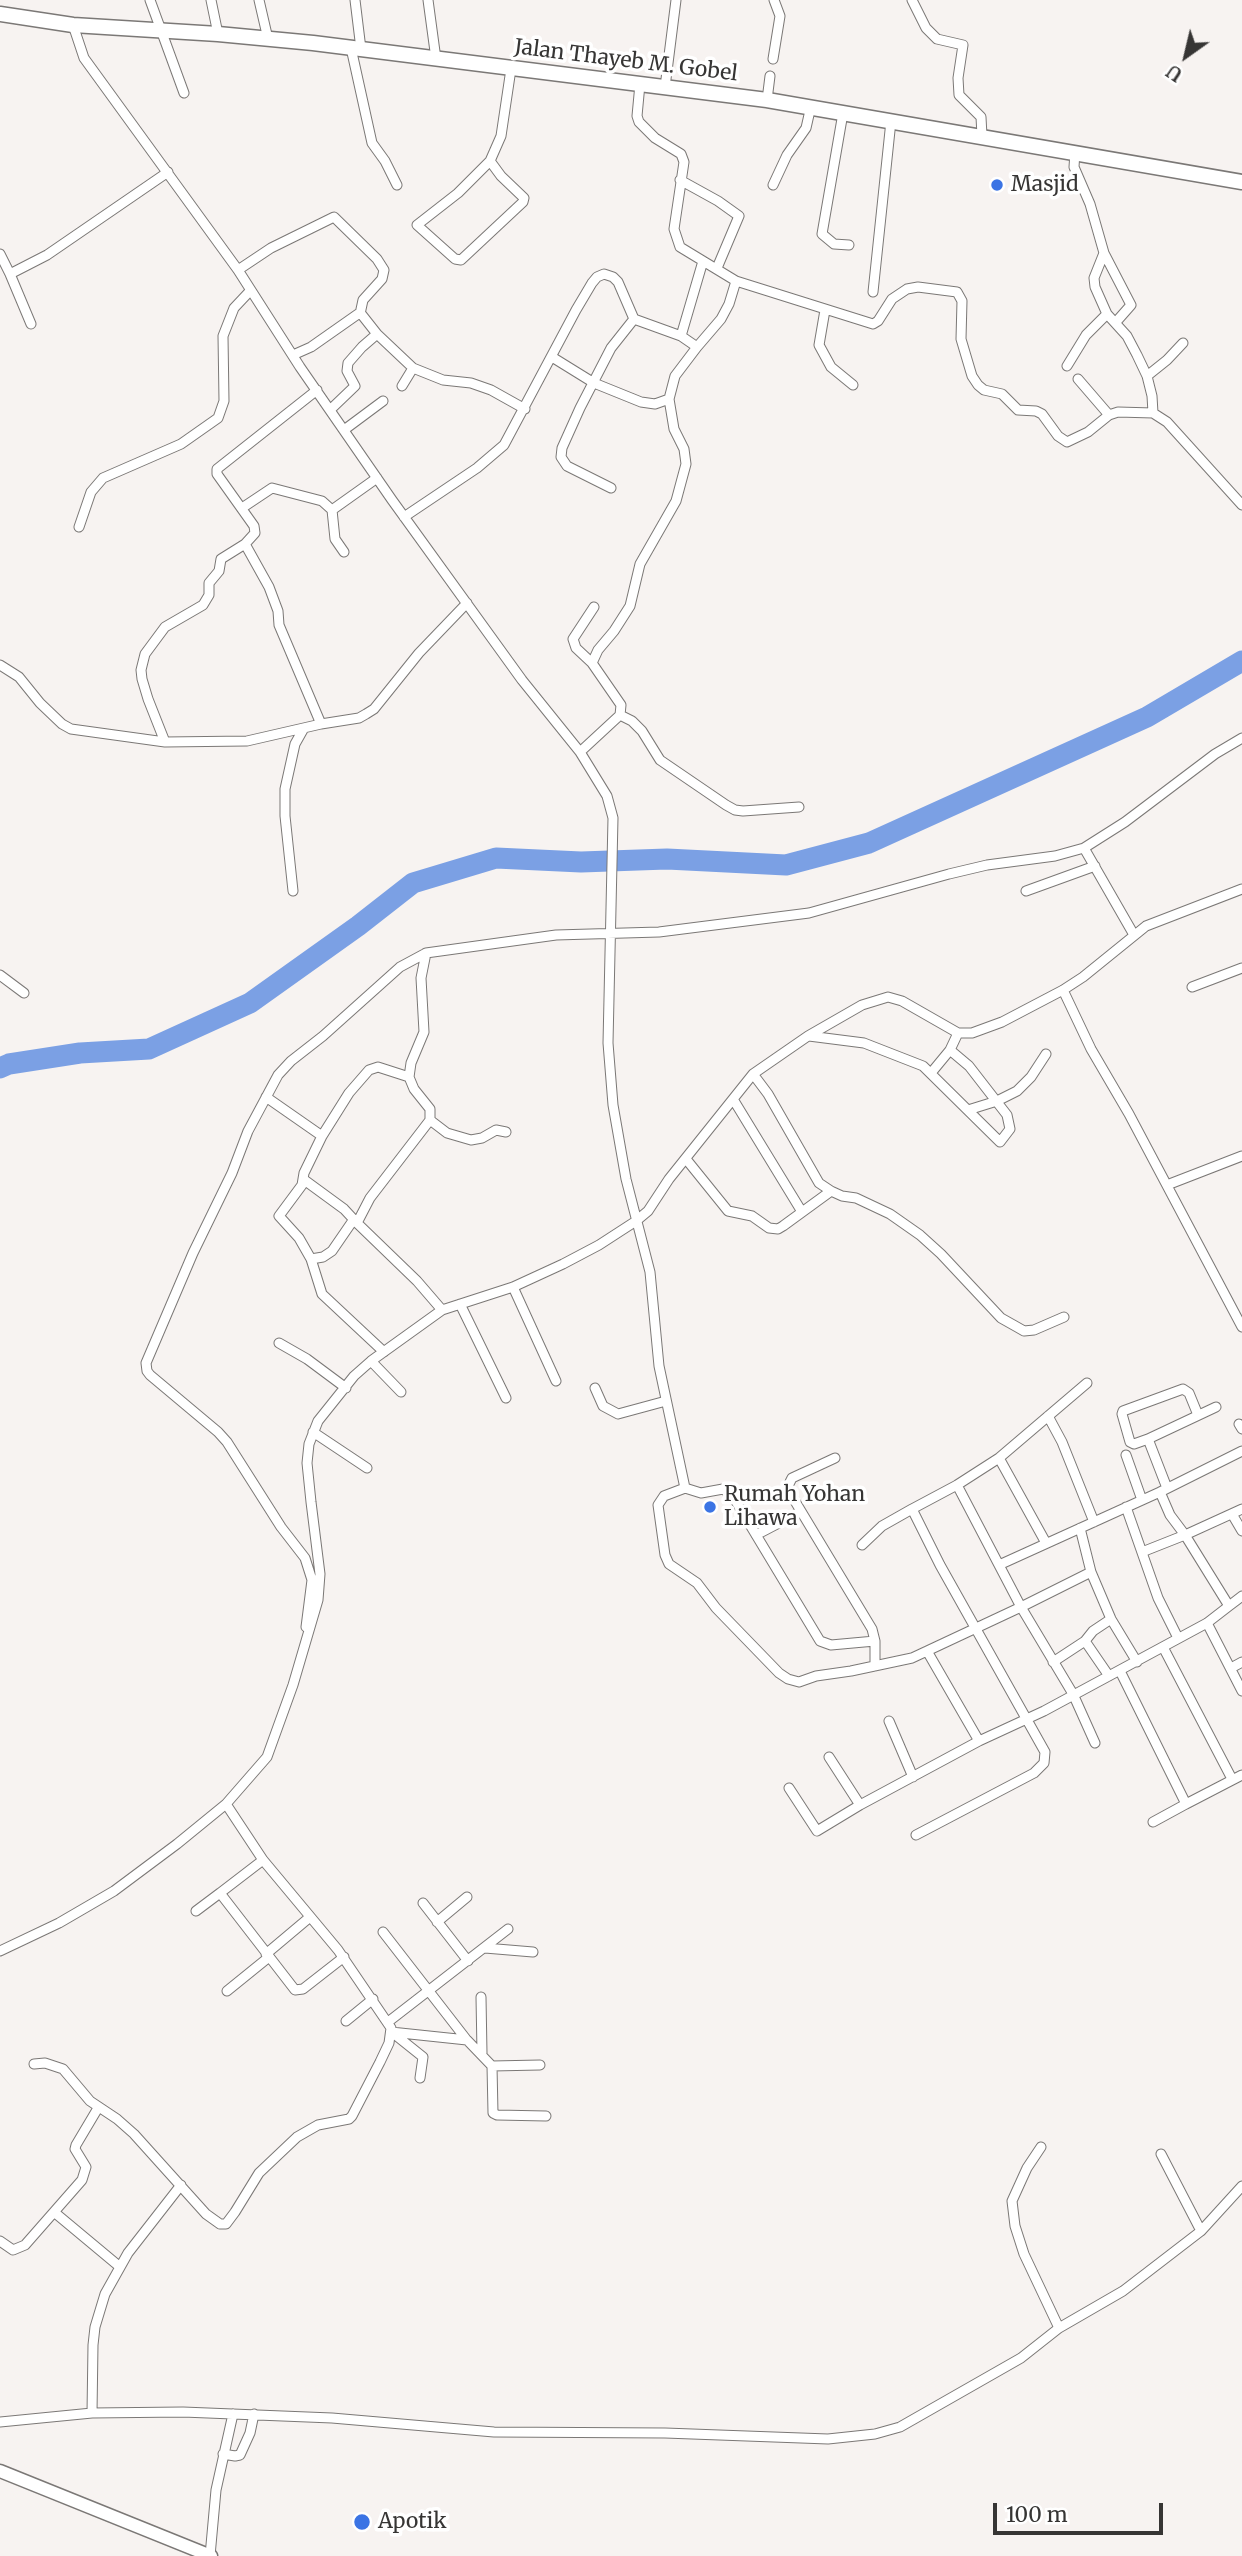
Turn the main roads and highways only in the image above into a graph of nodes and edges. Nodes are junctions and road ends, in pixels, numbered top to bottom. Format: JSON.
{"nodes":[{"id":1,"x":0,"y":14,"type":"edge"},
{"id":2,"x":1242,"y":182,"type":"edge"}],
"edges":[{"from":1,"to":2,"type":"main road","name":"Jalan Thayeb M. Gobel"}]}
